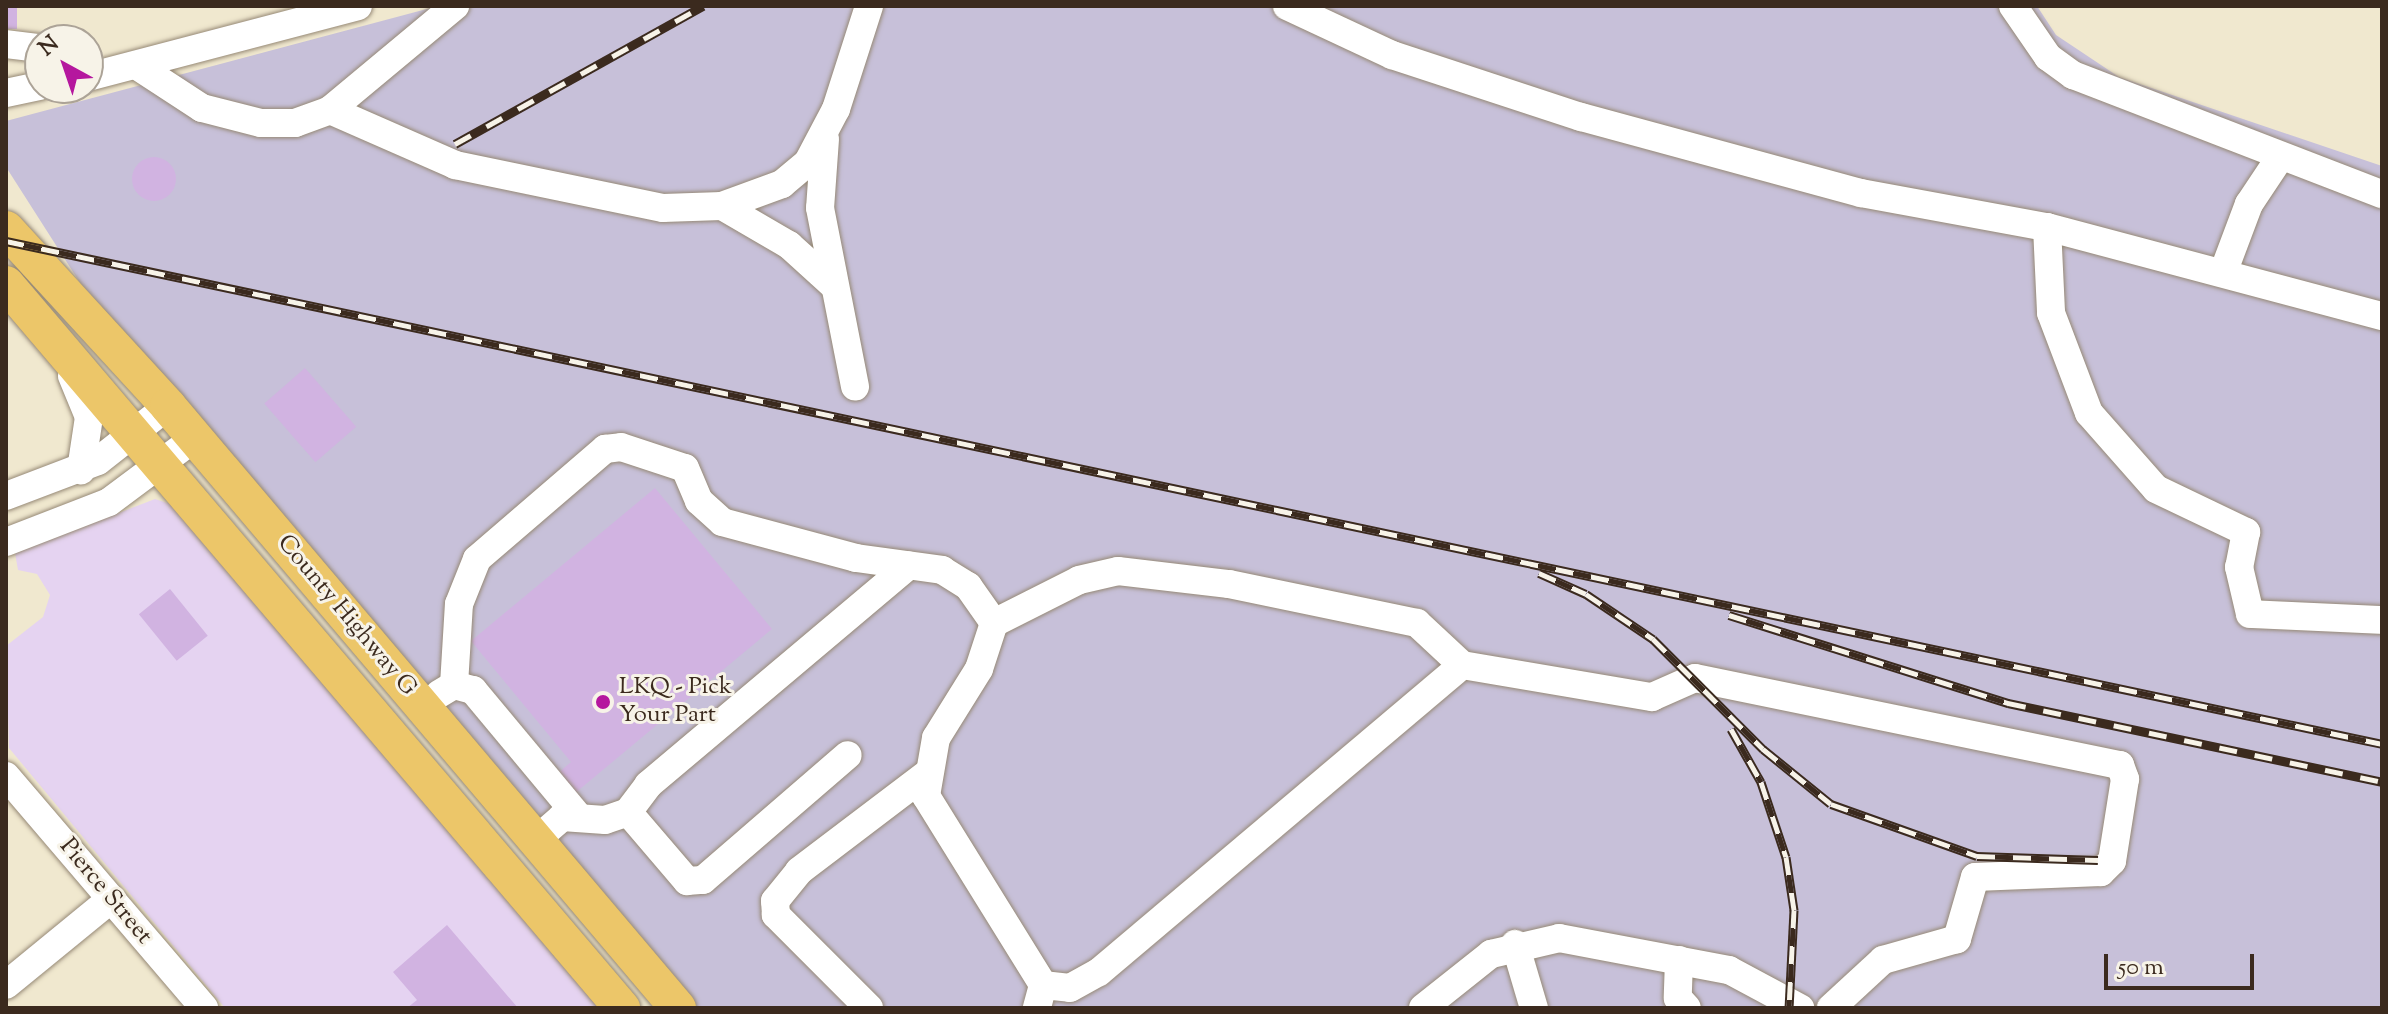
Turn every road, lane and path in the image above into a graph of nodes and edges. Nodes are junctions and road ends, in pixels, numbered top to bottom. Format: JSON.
{"nodes":[{"id":1,"x":358,"y":6,"type":"edge"},
{"id":2,"x":455,"y":6,"type":"edge"},
{"id":3,"x":869,"y":6,"type":"edge"},
{"id":4,"x":1287,"y":6,"type":"edge"},
{"id":5,"x":2013,"y":6,"type":"edge"},
{"id":6,"x":139,"y":67,"type":"junction"},
{"id":7,"x":104,"y":74,"type":"edge"},
{"id":8,"x":330,"y":110,"type":"junction"},
{"id":9,"x":825,"y":135,"type":"junction"},
{"id":10,"x":2279,"y":159,"type":"junction"},
{"id":11,"x":2382,"y":194,"type":"edge"},
{"id":12,"x":722,"y":206,"type":"junction"},
{"id":13,"x":2047,"y":227,"type":"junction"},
{"id":14,"x":6,"y":229,"type":"edge"},
{"id":15,"x":2223,"y":273,"type":"junction"},
{"id":16,"x":6,"y":284,"type":"edge"},
{"id":17,"x":832,"y":284,"type":"junction"},
{"id":18,"x":2382,"y":316,"type":"edge"},
{"id":19,"x":52,"y":340,"type":"junction"},
{"id":20,"x":855,"y":387,"type":"dead end"},
{"id":21,"x":168,"y":406,"type":"junction"},
{"id":22,"x":132,"y":436,"type":"junction"},
{"id":23,"x":195,"y":438,"type":"junction"},
{"id":24,"x":160,"y":467,"type":"junction"},
{"id":25,"x":81,"y":470,"type":"junction"},
{"id":26,"x":6,"y":496,"type":"edge"},
{"id":27,"x":6,"y":542,"type":"edge"},
{"id":28,"x":909,"y":565,"type":"junction"},
{"id":29,"x":2382,"y":620,"type":"edge"},
{"id":30,"x":994,"y":623,"type":"junction"},
{"id":31,"x":1462,"y":665,"type":"junction"},
{"id":32,"x":454,"y":685,"type":"junction"},
{"id":33,"x":423,"y":707,"type":"junction"},
{"id":34,"x":848,"y":755,"type":"dead end"},
{"id":35,"x":927,"y":774,"type":"junction"},
{"id":36,"x":6,"y":776,"type":"edge"},
{"id":37,"x":628,"y":812,"type":"junction"},
{"id":38,"x":577,"y":815,"type":"junction"},
{"id":39,"x":536,"y":840,"type":"junction"},
{"id":40,"x":503,"y":869,"type":"junction"},
{"id":41,"x":111,"y":899,"type":"junction"},
{"id":42,"x":1515,"y":944,"type":"junction"},
{"id":43,"x":1679,"y":960,"type":"junction"},
{"id":44,"x":6,"y":985,"type":"edge"},
{"id":45,"x":1040,"y":996,"type":"edge"},
{"id":46,"x":1781,"y":1003,"type":"edge"},
{"id":47,"x":204,"y":1008,"type":"edge"},
{"id":48,"x":622,"y":1008,"type":"edge"},
{"id":49,"x":678,"y":1008,"type":"edge"},
{"id":50,"x":869,"y":1008,"type":"edge"},
{"id":51,"x":1423,"y":1008,"type":"edge"},
{"id":52,"x":1534,"y":1008,"type":"edge"},
{"id":53,"x":1687,"y":1008,"type":"edge"},
{"id":54,"x":1831,"y":1008,"type":"edge"}],
"edges":[{"from":1,"to":6,"type":"street"},
{"from":2,"to":8,"type":"street"},
{"from":3,"to":9,"type":"street"},
{"from":4,"to":13,"type":"street"},
{"from":5,"to":10,"type":"street"},
{"from":6,"to":7,"type":"street"},
{"from":6,"to":8,"type":"street"},
{"from":8,"to":12,"type":"street"},
{"from":9,"to":12,"type":"street"},
{"from":9,"to":17,"type":"street"},
{"from":10,"to":11,"type":"street"},
{"from":10,"to":15,"type":"street"},
{"from":12,"to":17,"type":"street"},
{"from":13,"to":15,"type":"street"},
{"from":13,"to":29,"type":"street"},
{"from":14,"to":21,"type":"main road","name":"County Highway G"},
{"from":15,"to":18,"type":"street"},
{"from":16,"to":19,"type":"main road","name":"County Highway G"},
{"from":17,"to":20,"type":"street"},
{"from":19,"to":22,"type":"main road","name":"County Highway G"},
{"from":19,"to":25,"type":"street"},
{"from":21,"to":22,"type":"street"},
{"from":21,"to":23,"type":"main road","name":"County Highway G"},
{"from":22,"to":24,"type":"main road","name":"County Highway G"},
{"from":22,"to":25,"type":"street"},
{"from":23,"to":24,"type":"street"},
{"from":23,"to":33,"type":"main road","name":"County Highway G"},
{"from":24,"to":27,"type":"street"},
{"from":24,"to":40,"type":"main road","name":"County Highway G"},
{"from":25,"to":26,"type":"street"},
{"from":28,"to":30,"type":"street"},
{"from":28,"to":32,"type":"street"},
{"from":28,"to":37,"type":"street"},
{"from":30,"to":31,"type":"street"},
{"from":30,"to":35,"type":"street"},
{"from":31,"to":45,"type":"street"},
{"from":31,"to":54,"type":"street"},
{"from":32,"to":33,"type":"street"},
{"from":32,"to":38,"type":"street"},
{"from":33,"to":39,"type":"main road","name":"County Highway G"},
{"from":34,"to":37,"type":"street"},
{"from":35,"to":45,"type":"street"},
{"from":35,"to":50,"type":"street"},
{"from":36,"to":41,"type":"street","name":"Pierce Street"},
{"from":37,"to":38,"type":"street"},
{"from":38,"to":39,"type":"street"},
{"from":39,"to":40,"type":"main road"},
{"from":39,"to":49,"type":"main road","name":"County Highway G"},
{"from":40,"to":48,"type":"main road","name":"County Highway G"},
{"from":41,"to":44,"type":"street"},
{"from":41,"to":47,"type":"street","name":"Pierce Street"},
{"from":42,"to":43,"type":"street"},
{"from":42,"to":51,"type":"street"},
{"from":42,"to":52,"type":"street"},
{"from":43,"to":46,"type":"street"},
{"from":43,"to":53,"type":"street"}]}
